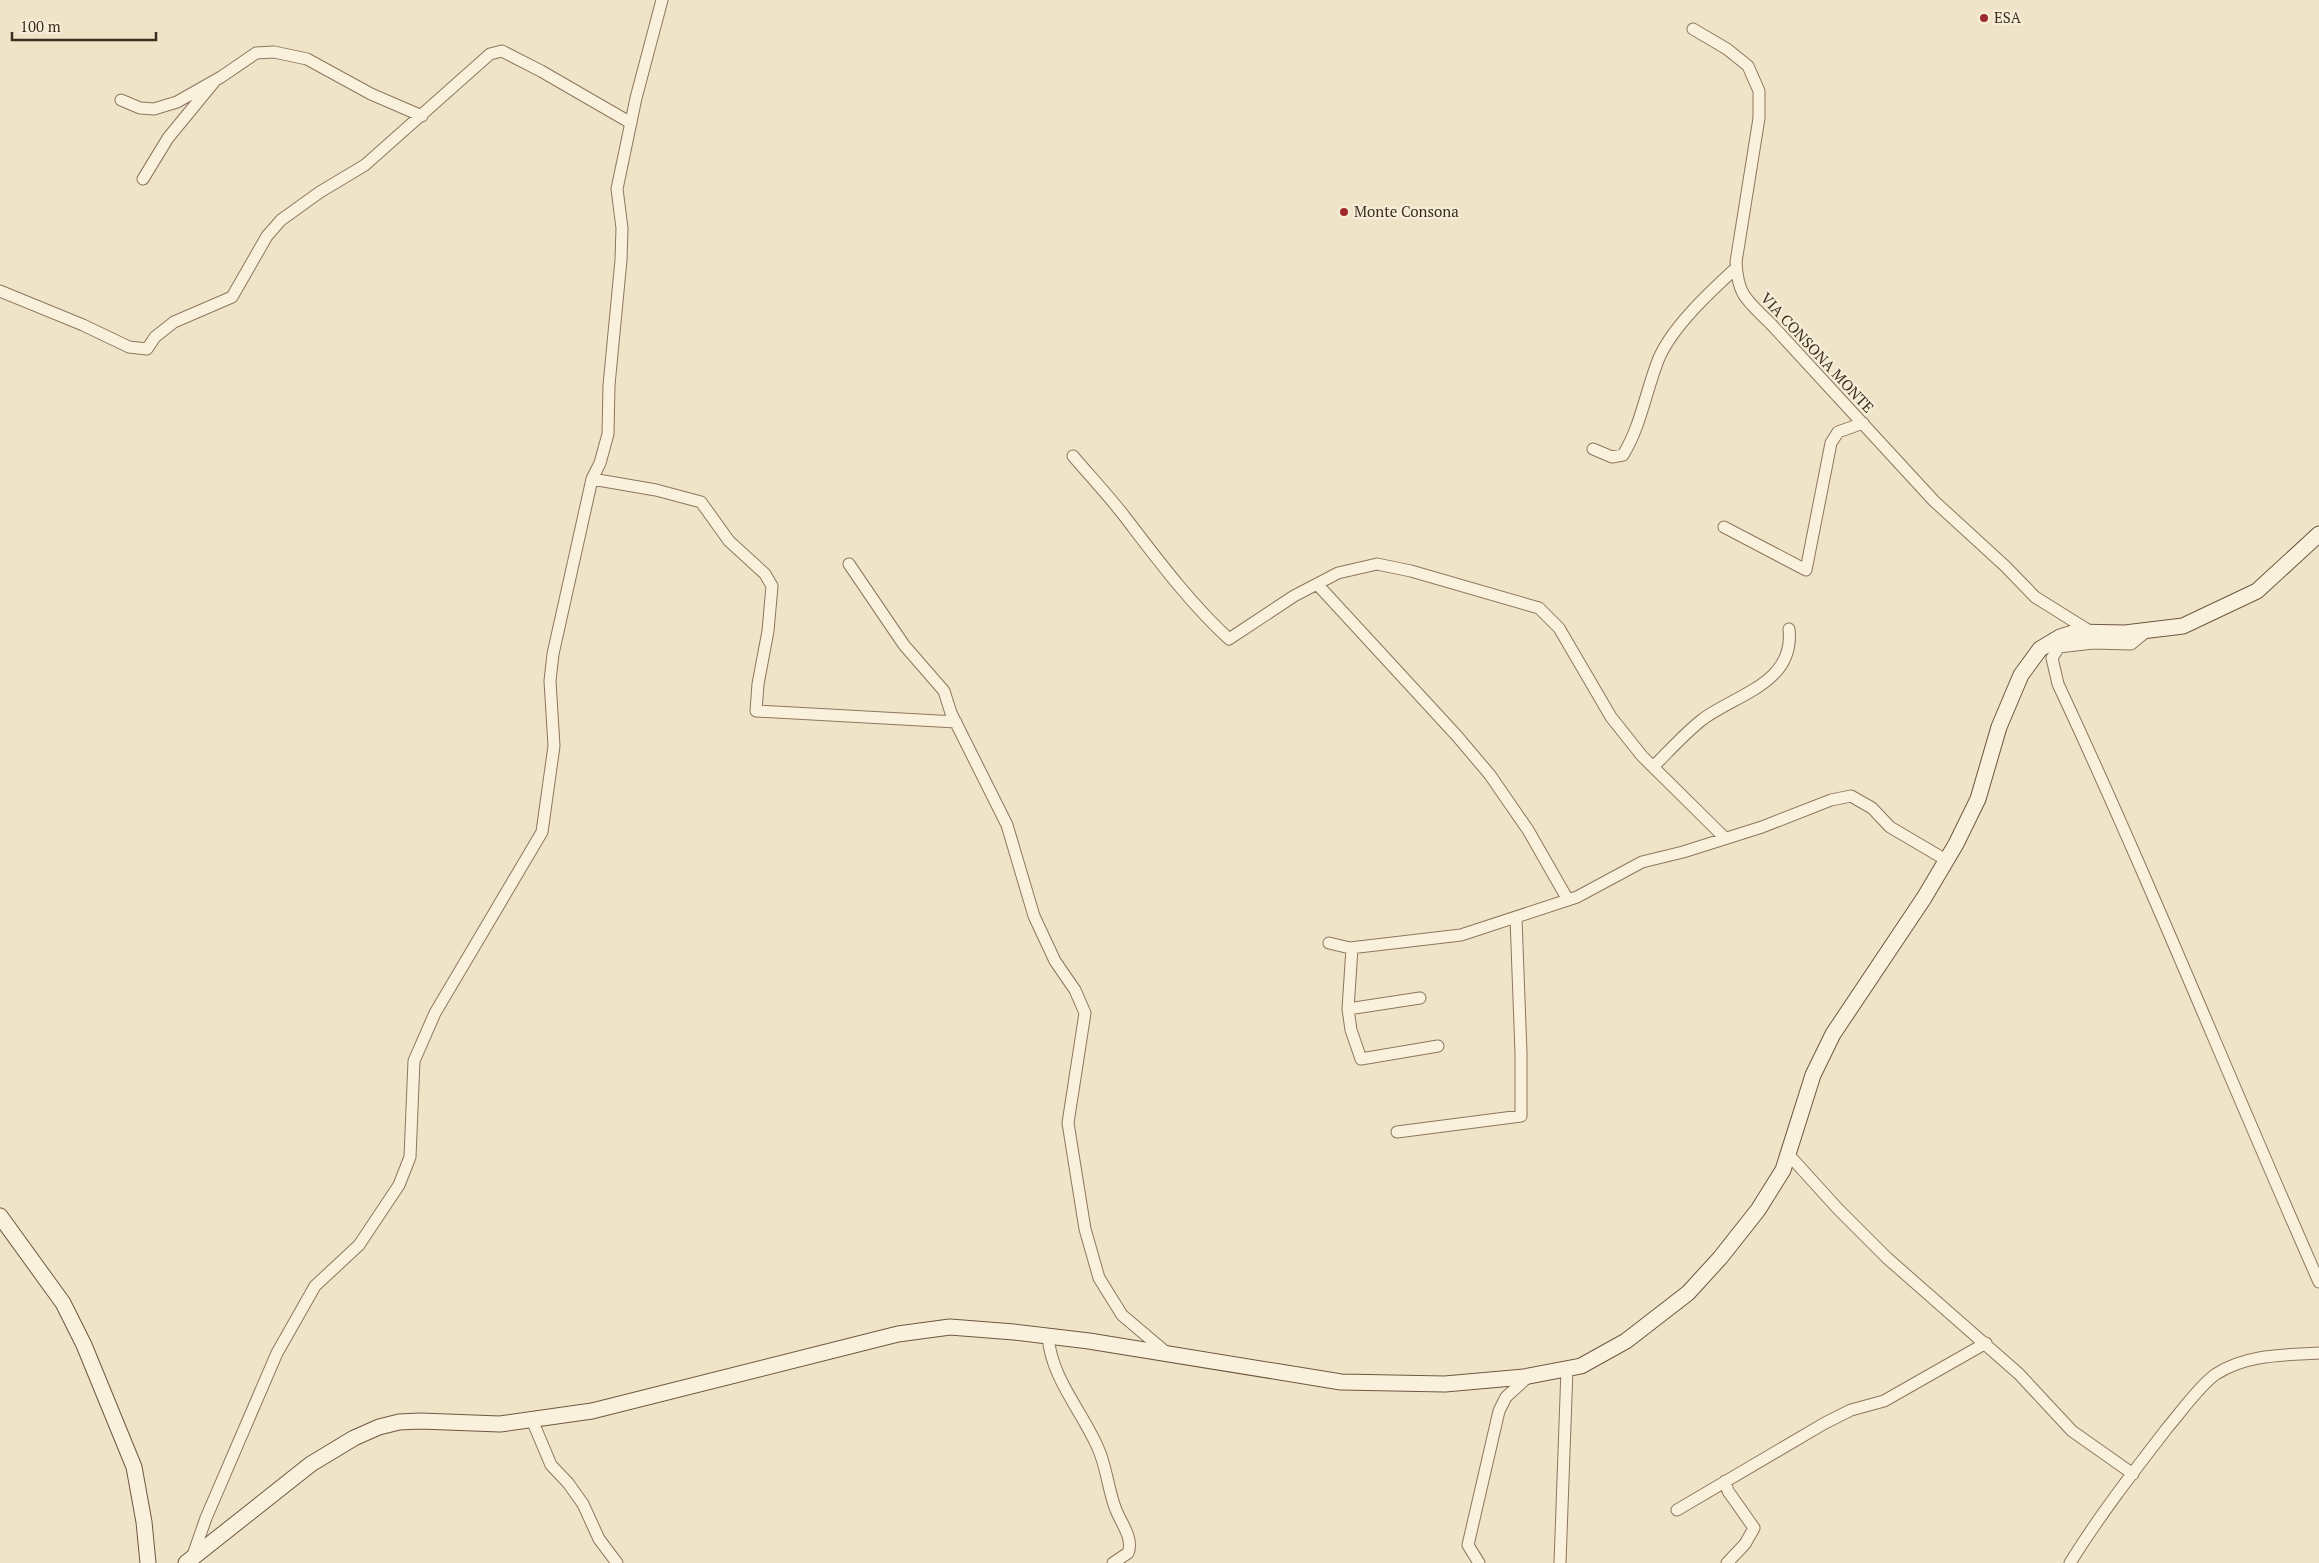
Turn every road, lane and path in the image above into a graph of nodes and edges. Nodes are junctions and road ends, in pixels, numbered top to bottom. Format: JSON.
{"nodes":[{"id":1,"x":662,"y":0,"type":"edge"},
{"id":2,"x":1692,"y":29,"type":"dead end"},
{"id":3,"x":215,"y":80,"type":"junction"},
{"id":4,"x":121,"y":100,"type":"dead end"},
{"id":5,"x":422,"y":116,"type":"junction"},
{"id":6,"x":631,"y":123,"type":"junction"},
{"id":7,"x":144,"y":179,"type":"dead end"},
{"id":8,"x":1736,"y":268,"type":"junction"},
{"id":9,"x":0,"y":291,"type":"edge"},
{"id":10,"x":1863,"y":423,"type":"junction"},
{"id":11,"x":1593,"y":449,"type":"dead end"},
{"id":12,"x":1073,"y":456,"type":"dead end"},
{"id":13,"x":592,"y":479,"type":"junction"},
{"id":14,"x":1724,"y":527,"type":"dead end"},
{"id":15,"x":2319,"y":534,"type":"edge"},
{"id":16,"x":849,"y":564,"type":"dead end"},
{"id":17,"x":1318,"y":584,"type":"junction"},
{"id":18,"x":1789,"y":628,"type":"dead end"},
{"id":19,"x":2147,"y":631,"type":"junction"},
{"id":20,"x":2092,"y":632,"type":"junction"},
{"id":21,"x":956,"y":722,"type":"junction"},
{"id":22,"x":1653,"y":767,"type":"junction"},
{"id":23,"x":1725,"y":838,"type":"junction"},
{"id":24,"x":1946,"y":860,"type":"junction"},
{"id":25,"x":1568,"y":900,"type":"junction"},
{"id":26,"x":1516,"y":918,"type":"junction"},
{"id":27,"x":1329,"y":943,"type":"dead end"},
{"id":28,"x":1352,"y":948,"type":"junction"},
{"id":29,"x":1420,"y":998,"type":"dead end"},
{"id":30,"x":1348,"y":1009,"type":"junction"},
{"id":31,"x":1438,"y":1046,"type":"dead end"},
{"id":32,"x":1397,"y":1132,"type":"dead end"},
{"id":33,"x":1789,"y":1155,"type":"junction"},
{"id":34,"x":0,"y":1216,"type":"edge"},
{"id":35,"x":2319,"y":1282,"type":"edge"},
{"id":36,"x":1048,"y":1336,"type":"junction"},
{"id":37,"x":1986,"y":1343,"type":"junction"},
{"id":38,"x":2319,"y":1352,"type":"edge"},
{"id":39,"x":1168,"y":1354,"type":"junction"},
{"id":40,"x":1567,"y":1368,"type":"junction"},
{"id":41,"x":1529,"y":1376,"type":"junction"},
{"id":42,"x":532,"y":1420,"type":"junction"},
{"id":43,"x":2133,"y":1474,"type":"junction"},
{"id":44,"x":1725,"y":1481,"type":"junction"},
{"id":45,"x":1677,"y":1510,"type":"dead end"},
{"id":46,"x":189,"y":1561,"type":"edge"},
{"id":47,"x":612,"y":1562,"type":"edge"},
{"id":48,"x":148,"y":1563,"type":"edge"},
{"id":49,"x":1113,"y":1563,"type":"edge"},
{"id":50,"x":1479,"y":1563,"type":"edge"},
{"id":51,"x":1560,"y":1563,"type":"edge"},
{"id":52,"x":1727,"y":1563,"type":"edge"},
{"id":53,"x":2070,"y":1563,"type":"edge"}],
"edges":[{"from":1,"to":6,"type":"street"},
{"from":2,"to":8,"type":"street","name":"VIA CONSONA MONTE"},
{"from":3,"to":4,"type":"street"},
{"from":3,"to":5,"type":"street"},
{"from":3,"to":7,"type":"street"},
{"from":5,"to":6,"type":"street"},
{"from":5,"to":9,"type":"street"},
{"from":6,"to":13,"type":"street"},
{"from":8,"to":10,"type":"street","name":"VIA CONSONA MONTE"},
{"from":8,"to":11,"type":"street"},
{"from":10,"to":14,"type":"street"},
{"from":10,"to":20,"type":"street","name":"VIA CONSONA MONTE"},
{"from":12,"to":17,"type":"street"},
{"from":13,"to":21,"type":"street"},
{"from":13,"to":46,"type":"street"},
{"from":15,"to":19,"type":"main road"},
{"from":16,"to":21,"type":"street"},
{"from":17,"to":22,"type":"street"},
{"from":17,"to":25,"type":"street"},
{"from":18,"to":22,"type":"street"},
{"from":19,"to":20,"type":"main road"},
{"from":19,"to":35,"type":"street"},
{"from":20,"to":24,"type":"main road"},
{"from":21,"to":39,"type":"street"},
{"from":22,"to":23,"type":"street"},
{"from":23,"to":24,"type":"street"},
{"from":23,"to":25,"type":"street"},
{"from":24,"to":33,"type":"main road"},
{"from":25,"to":26,"type":"street"},
{"from":26,"to":28,"type":"street"},
{"from":26,"to":32,"type":"street"},
{"from":27,"to":28,"type":"street"},
{"from":28,"to":30,"type":"street"},
{"from":29,"to":30,"type":"street"},
{"from":30,"to":31,"type":"street"},
{"from":33,"to":37,"type":"street"},
{"from":33,"to":40,"type":"main road"},
{"from":34,"to":48,"type":"main road"},
{"from":36,"to":39,"type":"main road"},
{"from":36,"to":42,"type":"main road"},
{"from":36,"to":49,"type":"street"},
{"from":37,"to":43,"type":"street"},
{"from":37,"to":44,"type":"street"},
{"from":38,"to":43,"type":"street"},
{"from":39,"to":41,"type":"main road"},
{"from":40,"to":41,"type":"main road"},
{"from":40,"to":51,"type":"street"},
{"from":41,"to":50,"type":"street"},
{"from":42,"to":46,"type":"main road"},
{"from":42,"to":47,"type":"street"},
{"from":43,"to":53,"type":"street"},
{"from":44,"to":45,"type":"street"},
{"from":44,"to":52,"type":"street"}]}
